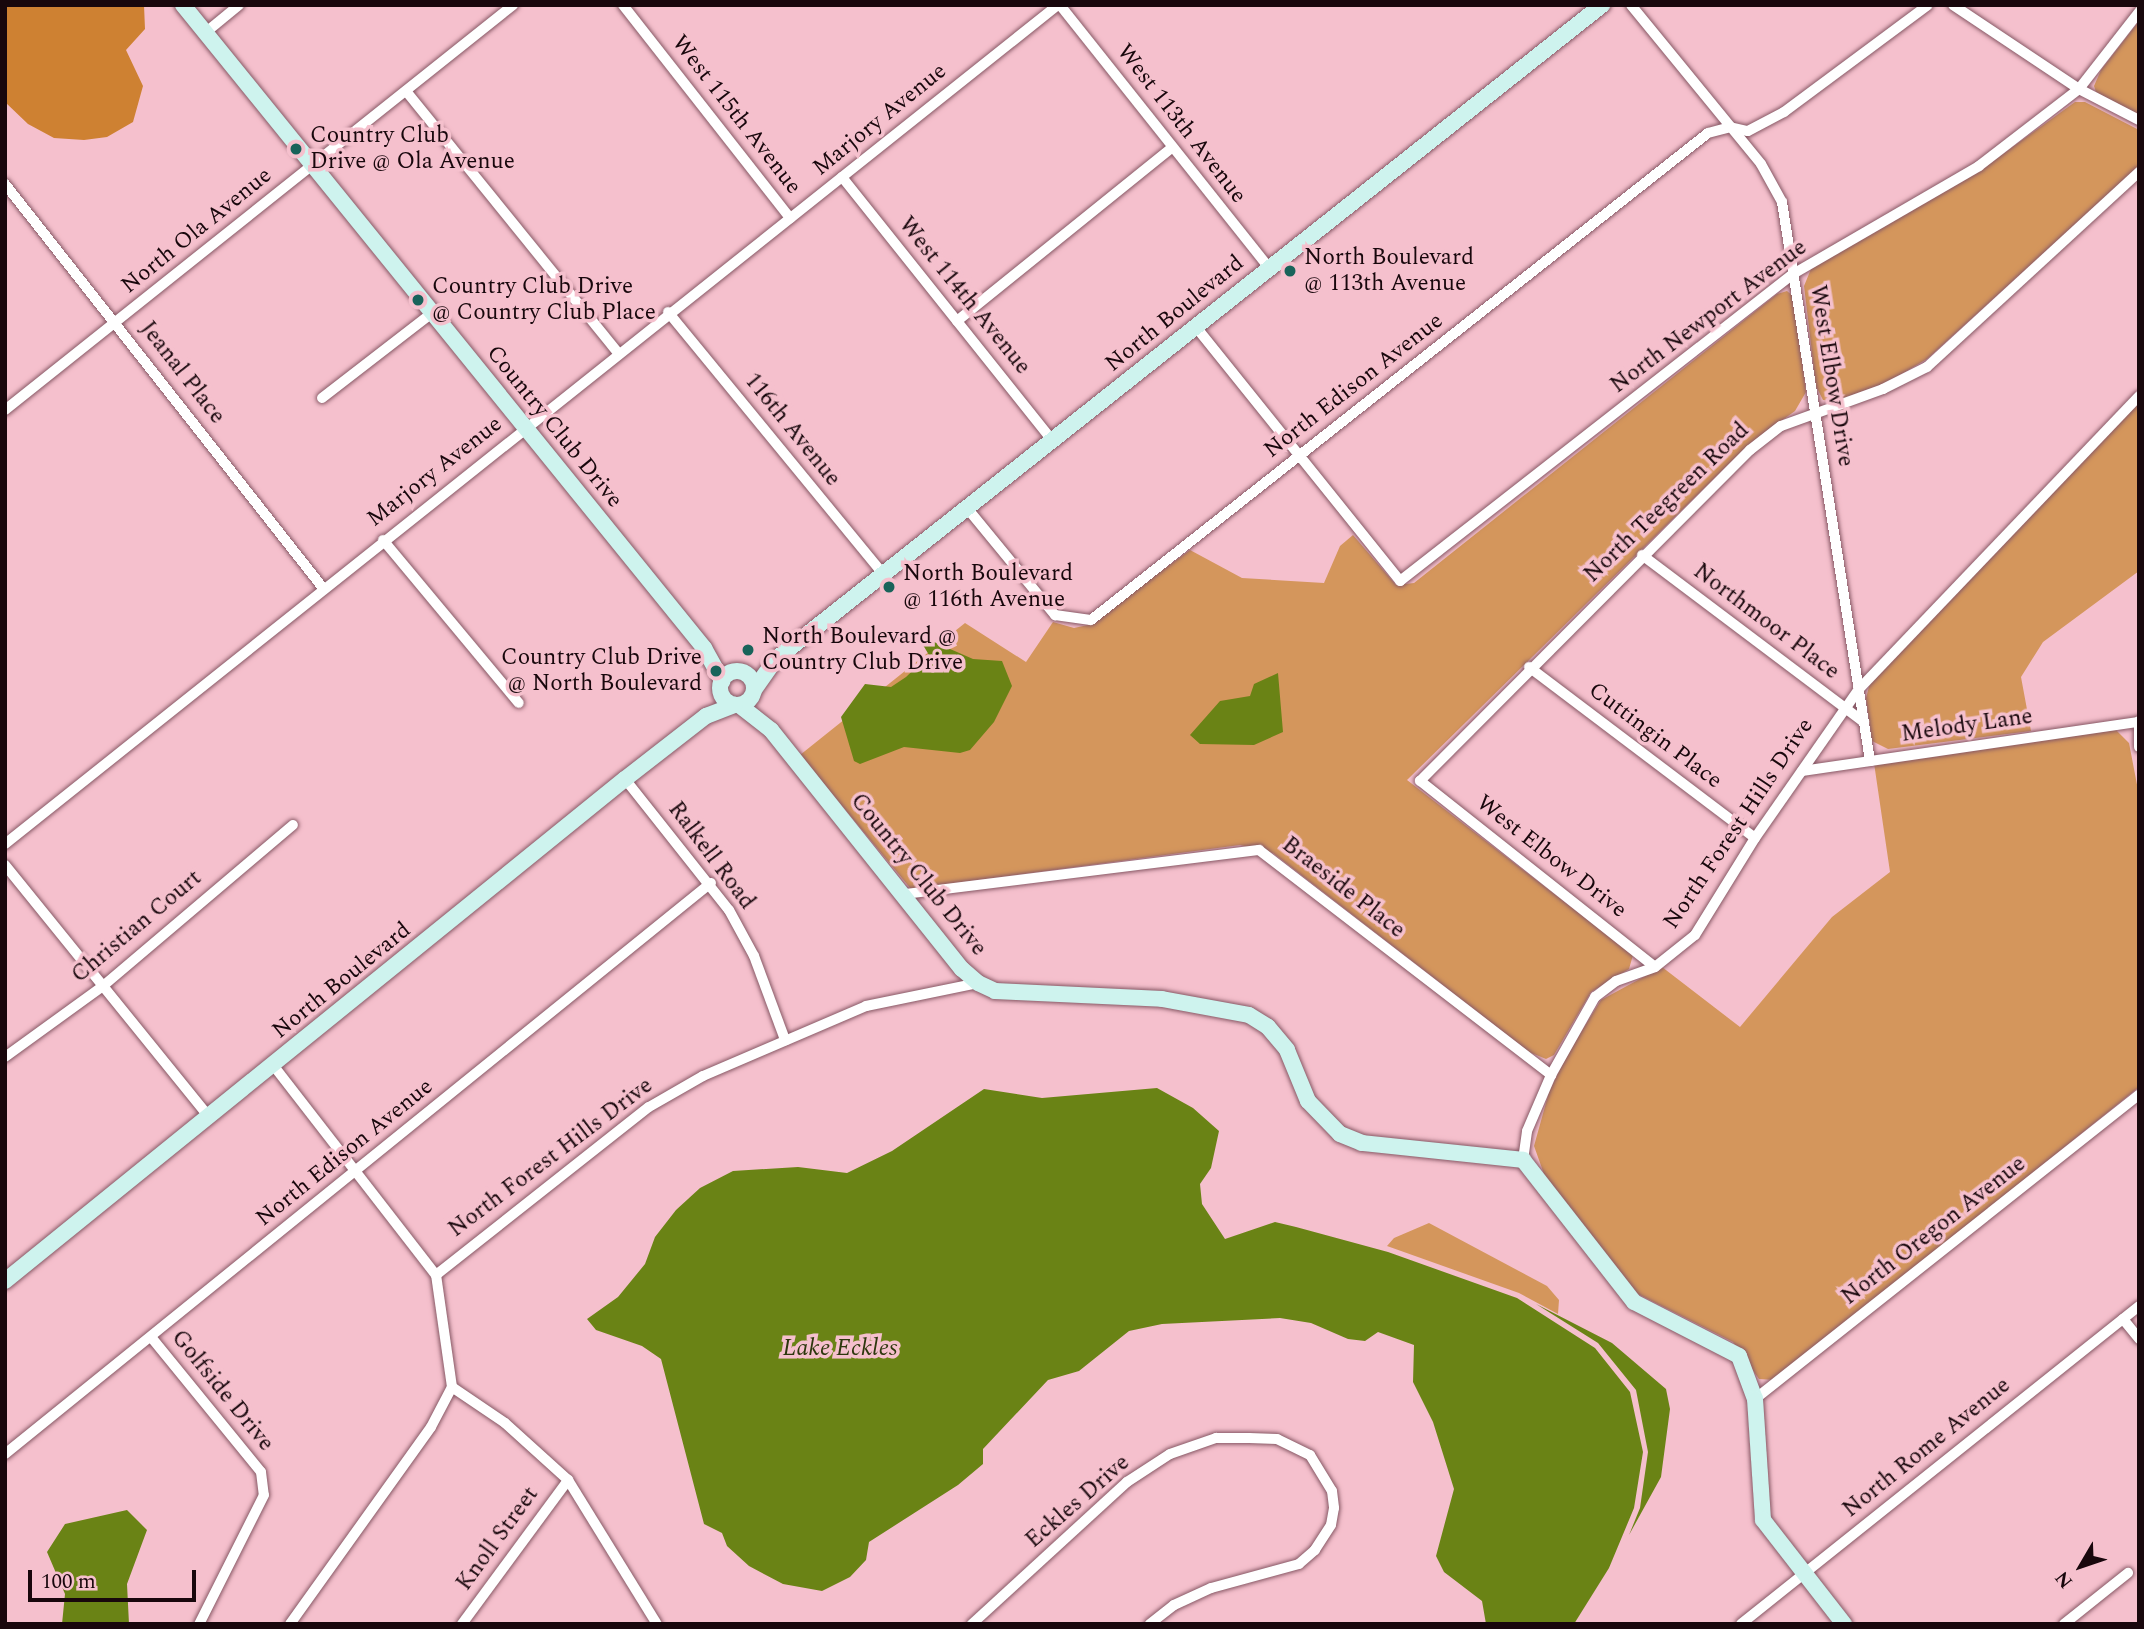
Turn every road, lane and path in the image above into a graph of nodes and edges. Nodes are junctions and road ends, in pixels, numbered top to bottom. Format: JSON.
{"nodes":[{"id":1,"x":183,"y":5,"type":"edge"},
{"id":2,"x":239,"y":5,"type":"edge"},
{"id":3,"x":513,"y":5,"type":"edge"},
{"id":4,"x":623,"y":5,"type":"edge"},
{"id":5,"x":1059,"y":5,"type":"edge"},
{"id":6,"x":1602,"y":5,"type":"edge"},
{"id":7,"x":1631,"y":5,"type":"edge"},
{"id":8,"x":1928,"y":5,"type":"edge"},
{"id":9,"x":1953,"y":5,"type":"edge"},
{"id":10,"x":2139,"y":12,"type":"edge"},
{"id":11,"x":205,"y":33,"type":"junction"},
{"id":12,"x":2079,"y":89,"type":"junction"},
{"id":13,"x":406,"y":91,"type":"junction"},
{"id":14,"x":2139,"y":120,"type":"edge"},
{"id":15,"x":1730,"y":127,"type":"junction"},
{"id":16,"x":1173,"y":147,"type":"junction"},
{"id":17,"x":313,"y":165,"type":"junction"},
{"id":18,"x":2139,"y":172,"type":"edge"},
{"id":19,"x":842,"y":177,"type":"junction"},
{"id":20,"x":5,"y":184,"type":"edge"},
{"id":21,"x":790,"y":218,"type":"junction"},
{"id":22,"x":1269,"y":268,"type":"junction"},
{"id":23,"x":1793,"y":275,"type":"junction"},
{"id":24,"x":668,"y":312,"type":"junction"},
{"id":25,"x":432,"y":313,"type":"junction"},
{"id":26,"x":957,"y":321,"type":"junction"},
{"id":27,"x":117,"y":323,"type":"junction"},
{"id":28,"x":1196,"y":327,"type":"junction"},
{"id":29,"x":617,"y":352,"type":"junction"},
{"id":30,"x":2139,"y":396,"type":"edge"},
{"id":31,"x":322,"y":398,"type":"dead end"},
{"id":32,"x":5,"y":410,"type":"edge"},
{"id":33,"x":1815,"y":413,"type":"junction"},
{"id":34,"x":525,"y":428,"type":"junction"},
{"id":35,"x":1052,"y":440,"type":"junction"},
{"id":36,"x":1299,"y":456,"type":"junction"},
{"id":37,"x":967,"y":508,"type":"junction"},
{"id":38,"x":383,"y":540,"type":"junction"},
{"id":39,"x":1642,"y":555,"type":"junction"},
{"id":40,"x":883,"y":573,"type":"junction"},
{"id":41,"x":323,"y":588,"type":"junction"},
{"id":42,"x":776,"y":659,"type":"junction"},
{"id":43,"x":1530,"y":667,"type":"junction"},
{"id":44,"x":730,"y":679,"type":"junction"},
{"id":45,"x":1860,"y":689,"type":"junction"},
{"id":46,"x":754,"y":692,"type":"junction"},
{"id":47,"x":519,"y":703,"type":"dead end"},
{"id":48,"x":737,"y":705,"type":"junction"},
{"id":49,"x":1845,"y":708,"type":"junction"},
{"id":50,"x":706,"y":716,"type":"junction"},
{"id":51,"x":1864,"y":722,"type":"junction"},
{"id":52,"x":2138,"y":722,"type":"edge"},
{"id":53,"x":771,"y":730,"type":"junction"},
{"id":54,"x":2139,"y":747,"type":"edge"},
{"id":55,"x":1870,"y":761,"type":"junction"},
{"id":56,"x":1802,"y":771,"type":"junction"},
{"id":57,"x":625,"y":779,"type":"junction"},
{"id":58,"x":1420,"y":781,"type":"joint"},
{"id":59,"x":293,"y":825,"type":"dead end"},
{"id":60,"x":1755,"y":838,"type":"junction"},
{"id":61,"x":5,"y":844,"type":"edge"},
{"id":62,"x":5,"y":865,"type":"edge"},
{"id":63,"x":711,"y":883,"type":"junction"},
{"id":64,"x":905,"y":894,"type":"junction"},
{"id":65,"x":1655,"y":967,"type":"junction"},
{"id":66,"x":978,"y":983,"type":"junction"},
{"id":67,"x":103,"y":986,"type":"junction"},
{"id":68,"x":785,"y":1040,"type":"junction"},
{"id":69,"x":5,"y":1056,"type":"edge"},
{"id":70,"x":273,"y":1065,"type":"junction"},
{"id":71,"x":1552,"y":1075,"type":"junction"},
{"id":72,"x":2139,"y":1096,"type":"edge"},
{"id":73,"x":208,"y":1116,"type":"junction"},
{"id":74,"x":1523,"y":1160,"type":"junction"},
{"id":75,"x":358,"y":1169,"type":"junction"},
{"id":76,"x":436,"y":1275,"type":"junction"},
{"id":77,"x":6,"y":1279,"type":"edge"},
{"id":78,"x":2139,"y":1306,"type":"edge"},
{"id":79,"x":2123,"y":1319,"type":"junction"},
{"id":80,"x":151,"y":1337,"type":"junction"},
{"id":81,"x":2139,"y":1339,"type":"edge"},
{"id":82,"x":452,"y":1387,"type":"junction"},
{"id":83,"x":1755,"y":1399,"type":"junction"},
{"id":84,"x":5,"y":1454,"type":"edge"},
{"id":85,"x":568,"y":1480,"type":"junction"},
{"id":86,"x":1804,"y":1573,"type":"junction"},
{"id":87,"x":2128,"y":1573,"type":"dead end"},
{"id":88,"x":199,"y":1624,"type":"edge"},
{"id":89,"x":290,"y":1624,"type":"edge"},
{"id":90,"x":462,"y":1624,"type":"edge"},
{"id":91,"x":657,"y":1624,"type":"edge"},
{"id":92,"x":972,"y":1624,"type":"edge"},
{"id":93,"x":1150,"y":1624,"type":"edge"},
{"id":94,"x":1741,"y":1624,"type":"edge"},
{"id":95,"x":1844,"y":1624,"type":"edge"},
{"id":96,"x":2064,"y":1624,"type":"edge"}],
"edges":[{"from":1,"to":11,"type":"street","name":"Country Club Drive"},
{"from":2,"to":11,"type":"street"},
{"from":3,"to":13,"type":"street","name":"North Ola Avenue"},
{"from":4,"to":21,"type":"street","name":"West 115th Avenue"},
{"from":5,"to":16,"type":"street","name":"West 113th Avenue"},
{"from":5,"to":19,"type":"street","name":"Marjory Avenue"},
{"from":6,"to":22,"type":"street","name":"North Boulevard"},
{"from":7,"to":15,"type":"street","name":"West Elbow Drive"},
{"from":8,"to":15,"type":"street","name":"North Edison Avenue"},
{"from":9,"to":12,"type":"street"},
{"from":10,"to":12,"type":"street","name":"North Newport Avenue"},
{"from":11,"to":17,"type":"street","name":"Country Club Drive"},
{"from":12,"to":14,"type":"street"},
{"from":12,"to":23,"type":"street","name":"North Newport Avenue"},
{"from":13,"to":17,"type":"street","name":"North Ola Avenue"},
{"from":13,"to":29,"type":"street"},
{"from":15,"to":23,"type":"street","name":"West Elbow Drive"},
{"from":15,"to":36,"type":"street","name":"North Edison Avenue"},
{"from":16,"to":22,"type":"street","name":"West 113th Avenue"},
{"from":16,"to":26,"type":"street"},
{"from":17,"to":25,"type":"street","name":"Country Club Drive"},
{"from":17,"to":27,"type":"street","name":"North Ola Avenue"},
{"from":18,"to":33,"type":"street","name":"North Teegreen Road"},
{"from":19,"to":21,"type":"street","name":"Marjory Avenue"},
{"from":19,"to":26,"type":"street","name":"West 114th Avenue"},
{"from":20,"to":27,"type":"street","name":"Jeanal Place"},
{"from":21,"to":24,"type":"street","name":"Marjory Avenue"},
{"from":22,"to":28,"type":"street","name":"North Boulevard"},
{"from":23,"to":33,"type":"street","name":"West Elbow Drive"},
{"from":23,"to":36,"type":"street","name":"North Newport Avenue"},
{"from":24,"to":29,"type":"street","name":"Marjory Avenue"},
{"from":24,"to":40,"type":"street","name":"116th Avenue"},
{"from":25,"to":31,"type":"street"},
{"from":25,"to":34,"type":"street","name":"Country Club Drive"},
{"from":26,"to":35,"type":"street","name":"West 114th Avenue"},
{"from":27,"to":32,"type":"street","name":"North Ola Avenue"},
{"from":27,"to":41,"type":"street","name":"Jeanal Place"},
{"from":28,"to":35,"type":"street","name":"North Boulevard"},
{"from":28,"to":36,"type":"street"},
{"from":29,"to":34,"type":"street","name":"Marjory Avenue"},
{"from":30,"to":45,"type":"street","name":"North Forest Hills Drive"},
{"from":33,"to":39,"type":"street","name":"North Teegreen Road"},
{"from":33,"to":45,"type":"street","name":"West Elbow Drive"},
{"from":34,"to":38,"type":"street","name":"Marjory Avenue"},
{"from":34,"to":44,"type":"street","name":"Country Club Drive"},
{"from":35,"to":37,"type":"street","name":"North Boulevard"},
{"from":36,"to":37,"type":"street","name":"North Edison Avenue"},
{"from":37,"to":40,"type":"street","name":"North Boulevard"},
{"from":38,"to":41,"type":"street","name":"Marjory Avenue"},
{"from":38,"to":47,"type":"street"},
{"from":39,"to":43,"type":"street","name":"North Teegreen Road"},
{"from":39,"to":49,"type":"street","name":"Northmoor Place"},
{"from":40,"to":42,"type":"street","name":"North Boulevard"},
{"from":41,"to":61,"type":"street","name":"Marjory Avenue"},
{"from":42,"to":44,"type":"street","name":"North Boulevard"},
{"from":42,"to":46,"type":"street","name":"North Boulevard"},
{"from":43,"to":58,"type":"street","name":"North Teegreen Road"},
{"from":43,"to":60,"type":"street","name":"Cuttingin Place"},
{"from":44,"to":46,"type":"street","name":"Country Club Drive"},
{"from":44,"to":48,"type":"street","name":"Country Club Drive"},
{"from":44,"to":50,"type":"street","name":"North Boulevard"},
{"from":45,"to":49,"type":"street","name":"North Forest Hills Drive"},
{"from":45,"to":51,"type":"street","name":"West Elbow Drive"},
{"from":46,"to":48,"type":"street","name":"North Boulevard"},
{"from":46,"to":53,"type":"street","name":"Country Club Drive"},
{"from":48,"to":50,"type":"street","name":"North Boulevard"},
{"from":48,"to":53,"type":"street","name":"Country Club Drive"},
{"from":49,"to":51,"type":"street","name":"Northmoor Place"},
{"from":49,"to":56,"type":"street","name":"North Forest Hills Drive"},
{"from":50,"to":57,"type":"street","name":"North Boulevard"},
{"from":51,"to":55,"type":"street","name":"West Elbow Drive"},
{"from":52,"to":54,"type":"street"},
{"from":52,"to":55,"type":"street","name":"Melody Lane"},
{"from":53,"to":64,"type":"street","name":"Country Club Drive"},
{"from":55,"to":56,"type":"street","name":"Melody Lane"},
{"from":56,"to":60,"type":"street","name":"North Forest Hills Drive"},
{"from":57,"to":63,"type":"street","name":"Ralkell Road"},
{"from":57,"to":70,"type":"street","name":"North Boulevard"},
{"from":58,"to":65,"type":"street","name":"West Elbow Drive"},
{"from":59,"to":67,"type":"street","name":"Christian Court"},
{"from":60,"to":65,"type":"street","name":"North Forest Hills Drive"},
{"from":62,"to":67,"type":"street"},
{"from":63,"to":68,"type":"street","name":"Ralkell Road"},
{"from":63,"to":75,"type":"street","name":"North Edison Avenue"},
{"from":64,"to":66,"type":"street","name":"Country Club Drive"},
{"from":64,"to":71,"type":"street","name":"Braeside Place"},
{"from":65,"to":71,"type":"street","name":"North Forest Hills Drive"},
{"from":66,"to":68,"type":"street","name":"North Forest Hills Drive"},
{"from":66,"to":74,"type":"street","name":"North Forest Hills Drive"},
{"from":67,"to":69,"type":"street","name":"Christian Court"},
{"from":67,"to":73,"type":"street"},
{"from":68,"to":76,"type":"street","name":"North Forest Hills Drive"},
{"from":70,"to":73,"type":"street","name":"North Boulevard"},
{"from":70,"to":75,"type":"street"},
{"from":71,"to":74,"type":"street","name":"North Forest Hills Drive"},
{"from":72,"to":83,"type":"street","name":"North Oregon Avenue"},
{"from":73,"to":77,"type":"street","name":"North Boulevard"},
{"from":74,"to":83,"type":"street"},
{"from":75,"to":76,"type":"street"},
{"from":75,"to":80,"type":"street","name":"North Edison Avenue"},
{"from":76,"to":82,"type":"street"},
{"from":78,"to":79,"type":"street","name":"North Rome Avenue"},
{"from":79,"to":81,"type":"street"},
{"from":79,"to":86,"type":"street","name":"North Rome Avenue"},
{"from":80,"to":84,"type":"street","name":"North Edison Avenue"},
{"from":80,"to":88,"type":"street","name":"Golfside Drive"},
{"from":82,"to":85,"type":"street"},
{"from":82,"to":89,"type":"street"},
{"from":83,"to":86,"type":"street"},
{"from":85,"to":90,"type":"street","name":"Knoll Street"},
{"from":85,"to":91,"type":"street"},
{"from":86,"to":94,"type":"street","name":"North Rome Avenue"},
{"from":86,"to":95,"type":"street"},
{"from":87,"to":96,"type":"street"},
{"from":92,"to":93,"type":"street","name":"Eckles Drive"}]}
